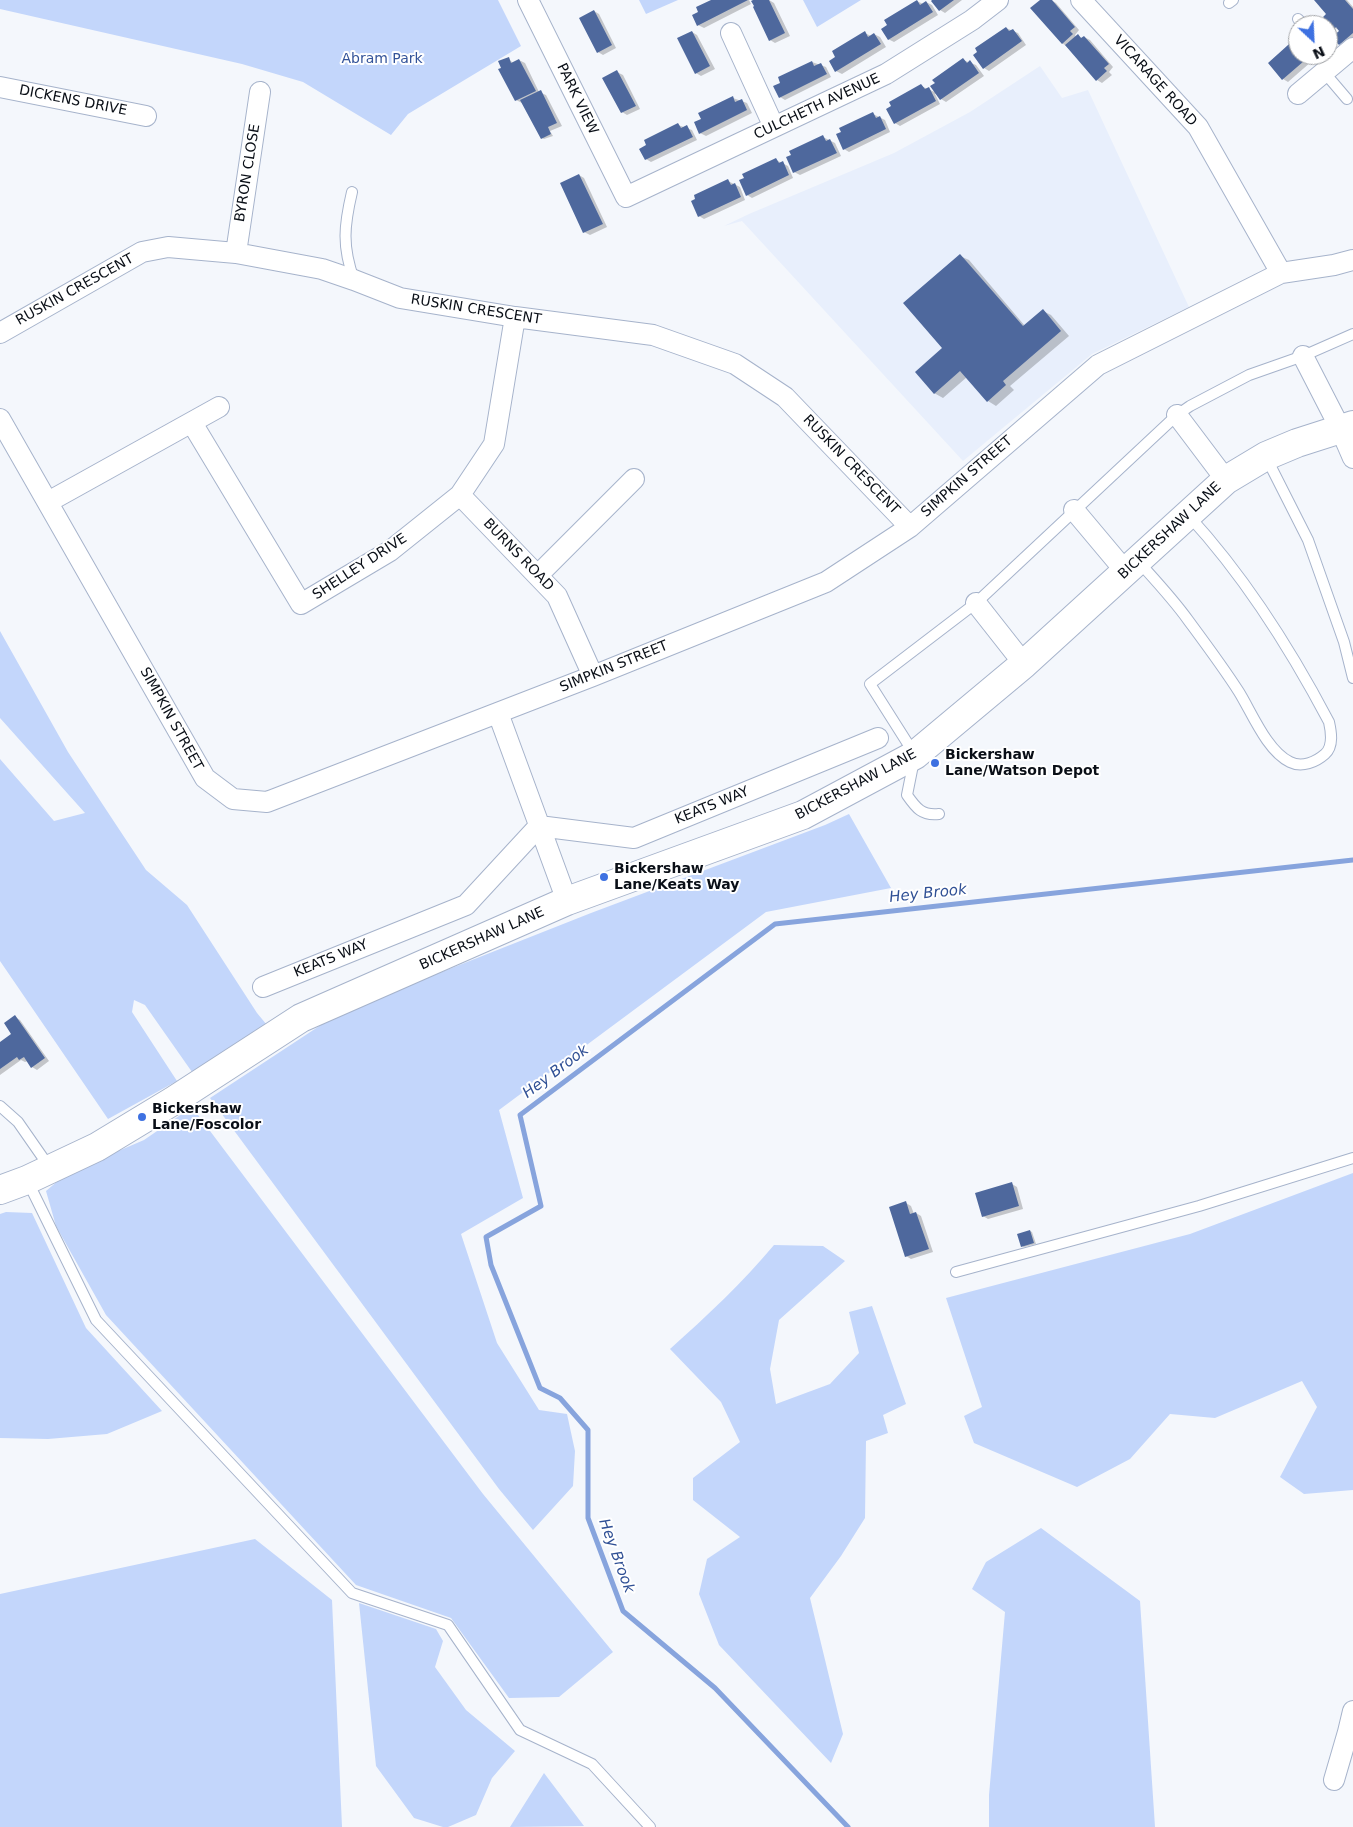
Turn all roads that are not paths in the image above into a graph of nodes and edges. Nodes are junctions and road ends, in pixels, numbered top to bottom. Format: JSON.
{"nodes":[{"id":1,"x":528,"y":0,"type":"edge"},
{"id":2,"x":998,"y":0,"type":"edge"},
{"id":3,"x":1081,"y":0,"type":"edge"},
{"id":4,"x":731,"y":33,"type":"dead end"},
{"id":5,"x":1353,"y":48,"type":"edge"},
{"id":6,"x":1338,"y":57,"type":"edge"},
{"id":7,"x":1327,"y":65,"type":"edge"},
{"id":8,"x":1330,"y":65,"type":"edge"},
{"id":9,"x":0,"y":87,"type":"edge"},
{"id":10,"x":260,"y":92,"type":"dead end"},
{"id":11,"x":1298,"y":94,"type":"dead end"},
{"id":12,"x":1348,"y":99,"type":"dead end"},
{"id":13,"x":146,"y":116,"type":"dead end"},
{"id":14,"x":774,"y":127,"type":"junction"},
{"id":15,"x":352,"y":192,"type":"dead end"},
{"id":16,"x":626,"y":197,"type":"joint"},
{"id":17,"x":236,"y":253,"type":"junction"},
{"id":18,"x":1353,"y":260,"type":"edge"},
{"id":19,"x":1281,"y":272,"type":"junction"},
{"id":20,"x":354,"y":280,"type":"junction"},
{"id":21,"x":515,"y":317,"type":"junction"},
{"id":22,"x":0,"y":332,"type":"edge"},
{"id":23,"x":1353,"y":334,"type":"edge"},
{"id":24,"x":1303,"y":356,"type":"junction"},
{"id":25,"x":219,"y":407,"type":"dead end"},
{"id":26,"x":1177,"y":415,"type":"junction"},
{"id":27,"x":0,"y":418,"type":"edge"},
{"id":28,"x":192,"y":423,"type":"junction"},
{"id":29,"x":1346,"y":426,"type":"edge"},
{"id":30,"x":1266,"y":456,"type":"junction"},
{"id":31,"x":1353,"y":458,"type":"edge"},
{"id":32,"x":634,"y":479,"type":"dead end"},
{"id":33,"x":1226,"y":480,"type":"junction"},
{"id":34,"x":460,"y":495,"type":"junction"},
{"id":35,"x":48,"y":502,"type":"junction"},
{"id":36,"x":1074,"y":510,"type":"junction"},
{"id":37,"x":1187,"y":514,"type":"junction"},
{"id":38,"x":910,"y":527,"type":"junction"},
{"id":39,"x":1132,"y":566,"type":"junction"},
{"id":40,"x":538,"y":575,"type":"junction"},
{"id":41,"x":976,"y":603,"type":"junction"},
{"id":42,"x":1024,"y":664,"type":"junction"},
{"id":43,"x":593,"y":676,"type":"junction"},
{"id":44,"x":1353,"y":678,"type":"edge"},
{"id":45,"x":498,"y":713,"type":"junction"},
{"id":46,"x":878,"y":738,"type":"dead end"},
{"id":47,"x":915,"y":755,"type":"junction"},
{"id":48,"x":939,"y":814,"type":"dead end"},
{"id":49,"x":539,"y":826,"type":"junction"},
{"id":50,"x":567,"y":901,"type":"junction"},
{"id":51,"x":263,"y":987,"type":"dead end"},
{"id":52,"x":0,"y":1106,"type":"edge"},
{"id":53,"x":1353,"y":1158,"type":"edge"},
{"id":54,"x":39,"y":1174,"type":"junction"},
{"id":55,"x":0,"y":1190,"type":"edge"},
{"id":56,"x":956,"y":1272,"type":"dead end"},
{"id":57,"x":1353,"y":1711,"type":"edge"},
{"id":58,"x":1350,"y":1732,"type":"edge"},
{"id":59,"x":1334,"y":1780,"type":"dead end"},
{"id":60,"x":650,"y":1827,"type":"edge"}],
"edges":[{"from":1,"to":16,"type":"street","name":"PARK VIEW"},
{"from":2,"to":14,"type":"street","name":"CULCHETH AVENUE"},
{"from":3,"to":19,"type":"street","name":"VICARAGE ROAD"},
{"from":4,"to":14,"type":"street"},
{"from":5,"to":6,"type":"street"},
{"from":7,"to":11,"type":"street"},
{"from":8,"to":12,"type":"lane"},
{"from":9,"to":13,"type":"street","name":"DICKENS DRIVE"},
{"from":10,"to":17,"type":"street","name":"BYRON CLOSE"},
{"from":14,"to":16,"type":"street","name":"CULCHETH AVENUE"},
{"from":15,"to":20,"type":"lane"},
{"from":17,"to":20,"type":"street","name":"RUSKIN CRESCENT"},
{"from":17,"to":22,"type":"street","name":"RUSKIN CRESCENT"},
{"from":18,"to":19,"type":"street","name":"SIMPKIN STREET"},
{"from":19,"to":38,"type":"street","name":"SIMPKIN STREET"},
{"from":20,"to":21,"type":"street","name":"RUSKIN CRESCENT"},
{"from":21,"to":34,"type":"street","name":"SHELLEY DRIVE"},
{"from":21,"to":38,"type":"street","name":"RUSKIN CRESCENT"},
{"from":23,"to":24,"type":"lane"},
{"from":24,"to":26,"type":"lane"},
{"from":24,"to":29,"type":"street"},
{"from":25,"to":28,"type":"street"},
{"from":26,"to":33,"type":"street"},
{"from":26,"to":36,"type":"lane"},
{"from":27,"to":35,"type":"street","name":"SIMPKIN STREET"},
{"from":28,"to":34,"type":"street","name":"SHELLEY DRIVE"},
{"from":28,"to":35,"type":"street"},
{"from":29,"to":30,"type":"main road","name":"BICKERSHAW LANE"},
{"from":29,"to":31,"type":"street"},
{"from":30,"to":33,"type":"main road","name":"BICKERSHAW LANE"},
{"from":30,"to":44,"type":"lane"},
{"from":32,"to":40,"type":"street"},
{"from":33,"to":37,"type":"main road","name":"BICKERSHAW LANE"},
{"from":34,"to":40,"type":"street","name":"BURNS ROAD"},
{"from":35,"to":45,"type":"street","name":"SIMPKIN STREET"},
{"from":36,"to":39,"type":"street"},
{"from":36,"to":41,"type":"lane"},
{"from":37,"to":39,"type":"main road","name":"BICKERSHAW LANE"},
{"from":37,"to":39,"type":"lane"},
{"from":38,"to":43,"type":"street","name":"SIMPKIN STREET"},
{"from":39,"to":42,"type":"main road","name":"BICKERSHAW LANE"},
{"from":40,"to":43,"type":"street","name":"BURNS ROAD"},
{"from":41,"to":42,"type":"street"},
{"from":41,"to":47,"type":"lane"},
{"from":42,"to":47,"type":"main road","name":"BICKERSHAW LANE"},
{"from":43,"to":45,"type":"street","name":"SIMPKIN STREET"},
{"from":45,"to":49,"type":"street"},
{"from":46,"to":49,"type":"street","name":"KEATS WAY"},
{"from":47,"to":48,"type":"lane"},
{"from":47,"to":50,"type":"main road","name":"BICKERSHAW LANE"},
{"from":49,"to":50,"type":"street"},
{"from":49,"to":51,"type":"street","name":"KEATS WAY"},
{"from":50,"to":54,"type":"main road","name":"BICKERSHAW LANE"},
{"from":52,"to":54,"type":"lane"},
{"from":53,"to":56,"type":"lane"},
{"from":54,"to":55,"type":"main road","name":"BICKERSHAW LANE"},
{"from":54,"to":60,"type":"lane"},
{"from":57,"to":58,"type":"street"},
{"from":58,"to":59,"type":"street"}]}
